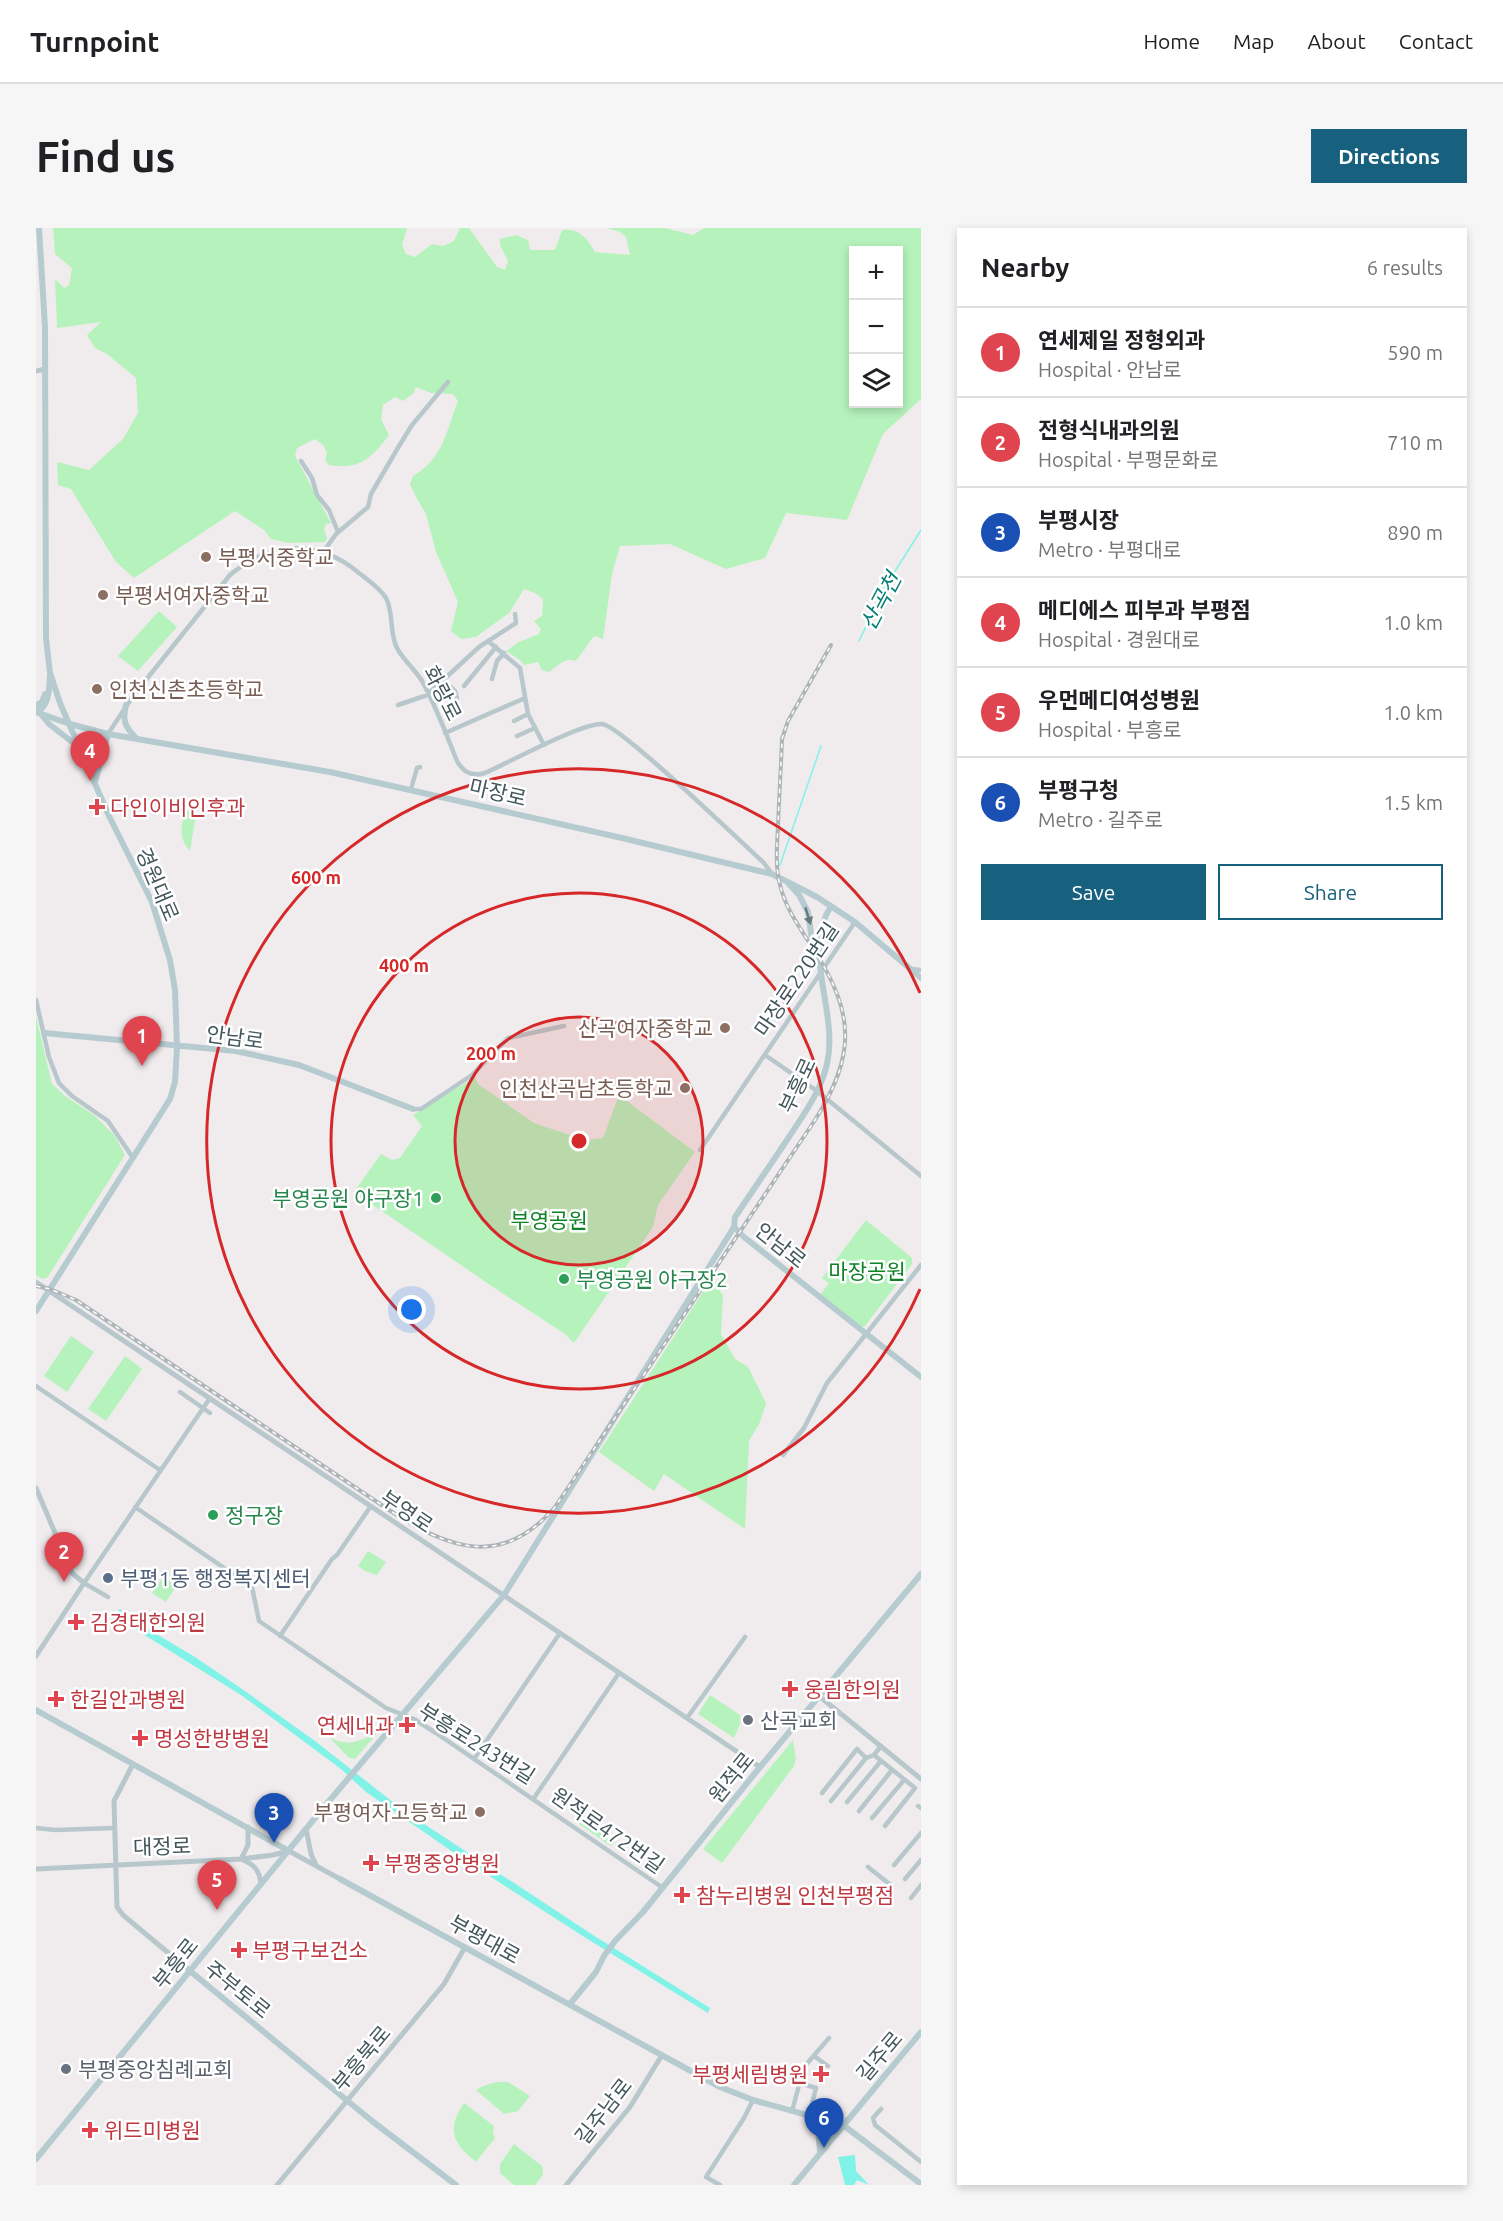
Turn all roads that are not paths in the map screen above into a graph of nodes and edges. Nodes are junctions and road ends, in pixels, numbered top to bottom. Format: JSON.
{"nodes":[{"id":1,"x":39,"y":228,"type":"edge"},
{"id":2,"x":45,"y":369,"type":"junction"},
{"id":3,"x":36,"y":371,"type":"edge"},
{"id":4,"x":448,"y":382,"type":"dead end"},
{"id":5,"x":301,"y":461,"type":"dead end"},
{"id":6,"x":338,"y":532,"type":"junction"},
{"id":7,"x":324,"y":551,"type":"junction"},
{"id":8,"x":515,"y":614,"type":"dead end"},
{"id":9,"x":488,"y":641,"type":"junction"},
{"id":10,"x":496,"y":647,"type":"junction"},
{"id":11,"x":504,"y":653,"type":"junction"},
{"id":12,"x":51,"y":673,"type":"junction"},
{"id":13,"x":492,"y":679,"type":"dead end"},
{"id":14,"x":464,"y":686,"type":"dead end"},
{"id":15,"x":428,"y":694,"type":"junction"},
{"id":16,"x":457,"y":698,"type":"dead end"},
{"id":17,"x":525,"y":698,"type":"junction"},
{"id":18,"x":126,"y":705,"type":"junction"},
{"id":19,"x":398,"y":705,"type":"dead end"},
{"id":20,"x":38,"y":710,"type":"edge"},
{"id":21,"x":528,"y":714,"type":"junction"},
{"id":22,"x":514,"y":721,"type":"dead end"},
{"id":23,"x":70,"y":724,"type":"junction"},
{"id":24,"x":535,"y":728,"type":"junction"},
{"id":25,"x":445,"y":733,"type":"junction"},
{"id":26,"x":108,"y":734,"type":"junction"},
{"id":27,"x":517,"y":736,"type":"dead end"},
{"id":28,"x":137,"y":740,"type":"junction"},
{"id":29,"x":544,"y":745,"type":"junction"},
{"id":30,"x":81,"y":748,"type":"junction"},
{"id":31,"x":420,"y":767,"type":"dead end"},
{"id":32,"x":95,"y":782,"type":"junction"},
{"id":33,"x":411,"y":789,"type":"junction"},
{"id":34,"x":772,"y":874,"type":"junction"},
{"id":35,"x":787,"y":881,"type":"junction"},
{"id":36,"x":831,"y":906,"type":"junction"},
{"id":37,"x":855,"y":922,"type":"junction"},
{"id":38,"x":820,"y":955,"type":"junction"},
{"id":39,"x":911,"y":969,"type":"junction"},
{"id":40,"x":822,"y":970,"type":"junction"},
{"id":41,"x":921,"y":970,"type":"edge"},
{"id":42,"x":921,"y":978,"type":"edge"},
{"id":43,"x":36,"y":1000,"type":"edge"},
{"id":44,"x":564,"y":1026,"type":"dead end"},
{"id":45,"x":44,"y":1034,"type":"junction"},
{"id":46,"x":177,"y":1047,"type":"junction"},
{"id":47,"x":765,"y":1054,"type":"junction"},
{"id":48,"x":817,"y":1091,"type":"junction"},
{"id":49,"x":413,"y":1109,"type":"joint"},
{"id":50,"x":700,"y":1150,"type":"dead end"},
{"id":51,"x":133,"y":1158,"type":"junction"},
{"id":52,"x":921,"y":1176,"type":"edge"},
{"id":53,"x":734,"y":1227,"type":"junction"},
{"id":54,"x":921,"y":1265,"type":"edge"},
{"id":55,"x":36,"y":1282,"type":"edge"},
{"id":56,"x":49,"y":1291,"type":"junction"},
{"id":57,"x":36,"y":1311,"type":"edge"},
{"id":58,"x":867,"y":1334,"type":"junction"},
{"id":59,"x":921,"y":1377,"type":"edge"},
{"id":60,"x":36,"y":1386,"type":"edge"},
{"id":61,"x":180,"y":1392,"type":"dead end"},
{"id":62,"x":210,"y":1398,"type":"junction"},
{"id":63,"x":203,"y":1408,"type":"junction"},
{"id":64,"x":210,"y":1413,"type":"dead end"},
{"id":65,"x":783,"y":1455,"type":"dead end"},
{"id":66,"x":160,"y":1470,"type":"junction"},
{"id":67,"x":36,"y":1488,"type":"edge"},
{"id":68,"x":371,"y":1506,"type":"junction"},
{"id":69,"x":135,"y":1507,"type":"junction"},
{"id":70,"x":921,"y":1574,"type":"edge"},
{"id":71,"x":84,"y":1583,"type":"junction"},
{"id":72,"x":504,"y":1595,"type":"junction"},
{"id":73,"x":108,"y":1597,"type":"dead end"},
{"id":74,"x":560,"y":1633,"type":"junction"},
{"id":75,"x":280,"y":1636,"type":"junction"},
{"id":76,"x":746,"y":1637,"type":"dead end"},
{"id":77,"x":36,"y":1656,"type":"edge"},
{"id":78,"x":619,"y":1673,"type":"junction"},
{"id":79,"x":819,"y":1696,"type":"junction"},
{"id":80,"x":36,"y":1710,"type":"edge"},
{"id":81,"x":402,"y":1715,"type":"junction"},
{"id":82,"x":687,"y":1718,"type":"junction"},
{"id":83,"x":881,"y":1746,"type":"junction"},
{"id":84,"x":874,"y":1755,"type":"junction"},
{"id":85,"x":866,"y":1758,"type":"junction"},
{"id":86,"x":474,"y":1759,"type":"junction"},
{"id":87,"x":881,"y":1761,"type":"junction"},
{"id":88,"x":133,"y":1764,"type":"junction"},
{"id":89,"x":760,"y":1767,"type":"junction"},
{"id":90,"x":892,"y":1770,"type":"junction"},
{"id":91,"x":921,"y":1779,"type":"edge"},
{"id":92,"x":904,"y":1780,"type":"junction"},
{"id":93,"x":822,"y":1793,"type":"dead end"},
{"id":94,"x":534,"y":1798,"type":"junction"},
{"id":95,"x":831,"y":1802,"type":"dead end"},
{"id":96,"x":847,"y":1802,"type":"dead end"},
{"id":97,"x":859,"y":1811,"type":"dead end"},
{"id":98,"x":872,"y":1818,"type":"dead end"},
{"id":99,"x":885,"y":1826,"type":"dead end"},
{"id":100,"x":248,"y":1827,"type":"junction"},
{"id":101,"x":36,"y":1828,"type":"edge"},
{"id":102,"x":114,"y":1828,"type":"junction"},
{"id":103,"x":306,"y":1829,"type":"junction"},
{"id":104,"x":921,"y":1833,"type":"edge"},
{"id":105,"x":289,"y":1851,"type":"junction"},
{"id":106,"x":242,"y":1859,"type":"junction"},
{"id":107,"x":921,"y":1860,"type":"edge"},
{"id":108,"x":116,"y":1865,"type":"junction"},
{"id":109,"x":894,"y":1865,"type":"dead end"},
{"id":110,"x":317,"y":1866,"type":"junction"},
{"id":111,"x":868,"y":1867,"type":"dead end"},
{"id":112,"x":36,"y":1869,"type":"edge"},
{"id":113,"x":340,"y":1879,"type":"joint"},
{"id":114,"x":905,"y":1879,"type":"dead end"},
{"id":115,"x":261,"y":1884,"type":"junction"},
{"id":116,"x":921,"y":1885,"type":"edge"},
{"id":117,"x":892,"y":1886,"type":"dead end"},
{"id":118,"x":663,"y":1888,"type":"junction"},
{"id":119,"x":911,"y":1898,"type":"dead end"},
{"id":120,"x":465,"y":1947,"type":"junction"},
{"id":121,"x":190,"y":1971,"type":"junction"},
{"id":122,"x":570,"y":2004,"type":"junction"},
{"id":123,"x":921,"y":2032,"type":"edge"},
{"id":124,"x":829,"y":2038,"type":"dead end"},
{"id":125,"x":662,"y":2055,"type":"junction"},
{"id":126,"x":814,"y":2056,"type":"junction"},
{"id":127,"x":828,"y":2066,"type":"dead end"},
{"id":128,"x":800,"y":2083,"type":"junction"},
{"id":129,"x":753,"y":2100,"type":"junction"},
{"id":130,"x":347,"y":2101,"type":"junction"},
{"id":131,"x":881,"y":2109,"type":"dead end"},
{"id":132,"x":792,"y":2111,"type":"junction"},
{"id":133,"x":809,"y":2115,"type":"junction"},
{"id":134,"x":843,"y":2125,"type":"junction"},
{"id":135,"x":820,"y":2151,"type":"junction"},
{"id":136,"x":36,"y":2159,"type":"edge"},
{"id":137,"x":921,"y":2162,"type":"edge"},
{"id":138,"x":921,"y":2184,"type":"edge"},
{"id":139,"x":277,"y":2185,"type":"edge"},
{"id":140,"x":456,"y":2185,"type":"edge"},
{"id":141,"x":566,"y":2185,"type":"edge"},
{"id":142,"x":720,"y":2185,"type":"edge"},
{"id":143,"x":794,"y":2185,"type":"edge"}],
"edges":[{"from":1,"to":2,"type":"main road","name":"경원대로"},
{"from":2,"to":3,"type":"street"},
{"from":2,"to":12,"type":"main road","name":"경원대로"},
{"from":4,"to":6,"type":"street"},
{"from":5,"to":6,"type":"street"},
{"from":6,"to":7,"type":"street"},
{"from":7,"to":15,"type":"street","name":"화랑로"},
{"from":7,"to":18,"type":"street","name":"화랑로"},
{"from":8,"to":9,"type":"street"},
{"from":9,"to":10,"type":"street"},
{"from":9,"to":15,"type":"street"},
{"from":10,"to":11,"type":"street"},
{"from":10,"to":14,"type":"street"},
{"from":11,"to":13,"type":"street"},
{"from":11,"to":17,"type":"street"},
{"from":12,"to":20,"type":"main road"},
{"from":12,"to":23,"type":"main road","name":"경원대로"},
{"from":15,"to":16,"type":"street"},
{"from":15,"to":19,"type":"street"},
{"from":15,"to":25,"type":"street","name":"화랑로"},
{"from":17,"to":21,"type":"street"},
{"from":17,"to":25,"type":"street"},
{"from":18,"to":26,"type":"street","name":"화랑로"},
{"from":18,"to":28,"type":"main road"},
{"from":20,"to":23,"type":"main road","name":"마장로"},
{"from":20,"to":30,"type":"main road"},
{"from":21,"to":22,"type":"street"},
{"from":21,"to":24,"type":"street"},
{"from":23,"to":26,"type":"main road","name":"마장로"},
{"from":23,"to":30,"type":"main road","name":"경원대로"},
{"from":24,"to":27,"type":"street"},
{"from":24,"to":29,"type":"street"},
{"from":25,"to":29,"type":"street","name":"화랑로"},
{"from":26,"to":28,"type":"main road","name":"마장로"},
{"from":26,"to":32,"type":"main road"},
{"from":28,"to":33,"type":"main road","name":"마장로"},
{"from":29,"to":34,"type":"street","name":"화랑로"},
{"from":30,"to":32,"type":"main road","name":"경원대로"},
{"from":31,"to":33,"type":"street"},
{"from":32,"to":46,"type":"main road","name":"경원대로"},
{"from":33,"to":34,"type":"main road","name":"마장로"},
{"from":34,"to":35,"type":"main road","name":"마장로"},
{"from":35,"to":36,"type":"main road","name":"마장로"},
{"from":35,"to":38,"type":"main road","one_way":true},
{"from":36,"to":37,"type":"main road","name":"마장로"},
{"from":36,"to":38,"type":"main road","name":"부흥로"},
{"from":37,"to":39,"type":"main road","name":"마장로"},
{"from":37,"to":40,"type":"street","name":"마장로220번길"},
{"from":38,"to":40,"type":"main road","name":"부흥로"},
{"from":39,"to":41,"type":"street"},
{"from":39,"to":42,"type":"main road","name":"마장로"},
{"from":40,"to":47,"type":"street","name":"마장로220번길"},
{"from":40,"to":48,"type":"main road","name":"부흥로"},
{"from":43,"to":45,"type":"street"},
{"from":44,"to":49,"type":"street"},
{"from":45,"to":46,"type":"main road","name":"안남로"},
{"from":45,"to":51,"type":"street"},
{"from":46,"to":49,"type":"main road","name":"안남로"},
{"from":46,"to":51,"type":"main road","name":"경원대로"},
{"from":47,"to":48,"type":"street","name":"마장로220번길"},
{"from":47,"to":50,"type":"street","name":"마장로220번길"},
{"from":48,"to":52,"type":"street","name":"마장로220번길"},
{"from":48,"to":53,"type":"main road","name":"부흥로"},
{"from":51,"to":56,"type":"main road","name":"경원대로"},
{"from":53,"to":58,"type":"main road","name":"안남로"},
{"from":53,"to":72,"type":"main road","name":"부흥로"},
{"from":54,"to":58,"type":"street"},
{"from":55,"to":56,"type":"street","name":"부영로"},
{"from":56,"to":57,"type":"main road","name":"경원대로"},
{"from":56,"to":62,"type":"street","name":"부영로"},
{"from":58,"to":59,"type":"main road","name":"안남로"},
{"from":58,"to":65,"type":"street"},
{"from":60,"to":66,"type":"street"},
{"from":61,"to":63,"type":"street"},
{"from":62,"to":63,"type":"street"},
{"from":62,"to":68,"type":"street","name":"부영로"},
{"from":63,"to":64,"type":"street"},
{"from":63,"to":66,"type":"street"},
{"from":66,"to":69,"type":"street"},
{"from":67,"to":71,"type":"street"},
{"from":68,"to":72,"type":"street","name":"부영로"},
{"from":68,"to":75,"type":"street"},
{"from":69,"to":71,"type":"street"},
{"from":69,"to":75,"type":"street","name":"부흥로243번길"},
{"from":70,"to":79,"type":"main road","name":"원적로"},
{"from":71,"to":73,"type":"street"},
{"from":71,"to":77,"type":"street"},
{"from":72,"to":74,"type":"street","name":"부영로"},
{"from":72,"to":81,"type":"main road","name":"부흥로"},
{"from":74,"to":78,"type":"street","name":"부영로"},
{"from":74,"to":86,"type":"street"},
{"from":75,"to":81,"type":"street","name":"부흥로243번길"},
{"from":76,"to":82,"type":"street"},
{"from":78,"to":82,"type":"street","name":"부영로"},
{"from":78,"to":94,"type":"street"},
{"from":79,"to":83,"type":"street"},
{"from":79,"to":89,"type":"main road","name":"원적로"},
{"from":80,"to":88,"type":"main road","name":"부평대로"},
{"from":81,"to":86,"type":"street","name":"부흥로243번길"},
{"from":81,"to":103,"type":"main road","name":"부흥로"},
{"from":82,"to":89,"type":"street","name":"부영로"},
{"from":83,"to":84,"type":"street"},
{"from":83,"to":91,"type":"street"},
{"from":84,"to":85,"type":"street"},
{"from":84,"to":87,"type":"street"},
{"from":85,"to":93,"type":"street"},
{"from":85,"to":95,"type":"street"},
{"from":86,"to":94,"type":"street","name":"부흥로243번길"},
{"from":87,"to":90,"type":"street"},
{"from":87,"to":96,"type":"street"},
{"from":88,"to":100,"type":"main road","name":"부평대로"},
{"from":88,"to":102,"type":"street","name":"주부토로"},
{"from":89,"to":118,"type":"main road","name":"원적로"},
{"from":90,"to":92,"type":"street"},
{"from":90,"to":97,"type":"street"},
{"from":92,"to":98,"type":"street"},
{"from":92,"to":99,"type":"street"},
{"from":94,"to":118,"type":"street","name":"원적로472번길"},
{"from":100,"to":105,"type":"main road","name":"부평대로"},
{"from":100,"to":106,"type":"street"},
{"from":101,"to":102,"type":"street"},
{"from":102,"to":108,"type":"street","name":"주부토로"},
{"from":103,"to":105,"type":"main road","name":"부흥로"},
{"from":103,"to":110,"type":"street"},
{"from":104,"to":109,"type":"street"},
{"from":105,"to":106,"type":"street","name":"대정로"},
{"from":105,"to":110,"type":"street","name":"부평대로"},
{"from":105,"to":115,"type":"main road","name":"부흥로"},
{"from":106,"to":108,"type":"street","name":"대정로"},
{"from":106,"to":115,"type":"street"},
{"from":107,"to":114,"type":"street"},
{"from":108,"to":112,"type":"street","name":"대정로"},
{"from":108,"to":121,"type":"street","name":"주부토로"},
{"from":110,"to":113,"type":"street","name":"부평대로"},
{"from":111,"to":117,"type":"street"},
{"from":113,"to":120,"type":"main road","name":"부평대로"},
{"from":115,"to":121,"type":"main road","name":"부흥로"},
{"from":116,"to":119,"type":"street"},
{"from":118,"to":122,"type":"main road","name":"원적로"},
{"from":120,"to":122,"type":"main road","name":"부평대로"},
{"from":120,"to":130,"type":"street","name":"부흥북로"},
{"from":121,"to":130,"type":"main road","name":"주부토로"},
{"from":121,"to":136,"type":"main road","name":"부흥로"},
{"from":122,"to":125,"type":"main road","name":"부평대로"},
{"from":123,"to":134,"type":"main road","name":"길주로"},
{"from":124,"to":126,"type":"street"},
{"from":125,"to":129,"type":"main road","name":"부평대로"},
{"from":125,"to":141,"type":"street","name":"길주남로"},
{"from":126,"to":127,"type":"street"},
{"from":126,"to":128,"type":"street"},
{"from":128,"to":132,"type":"street"},
{"from":128,"to":133,"type":"street"},
{"from":129,"to":132,"type":"main road","name":"부평대로"},
{"from":129,"to":142,"type":"street"},
{"from":130,"to":139,"type":"street","name":"부흥북로"},
{"from":130,"to":140,"type":"main road","name":"주부토로"},
{"from":131,"to":137,"type":"street"},
{"from":132,"to":133,"type":"main road","name":"부평대로"},
{"from":133,"to":134,"type":"main road","name":"부평대로"},
{"from":133,"to":135,"type":"main road"},
{"from":134,"to":135,"type":"main road","name":"길주로"},
{"from":134,"to":138,"type":"main road","name":"부평대로"},
{"from":135,"to":143,"type":"main road","name":"길주로"}]}
